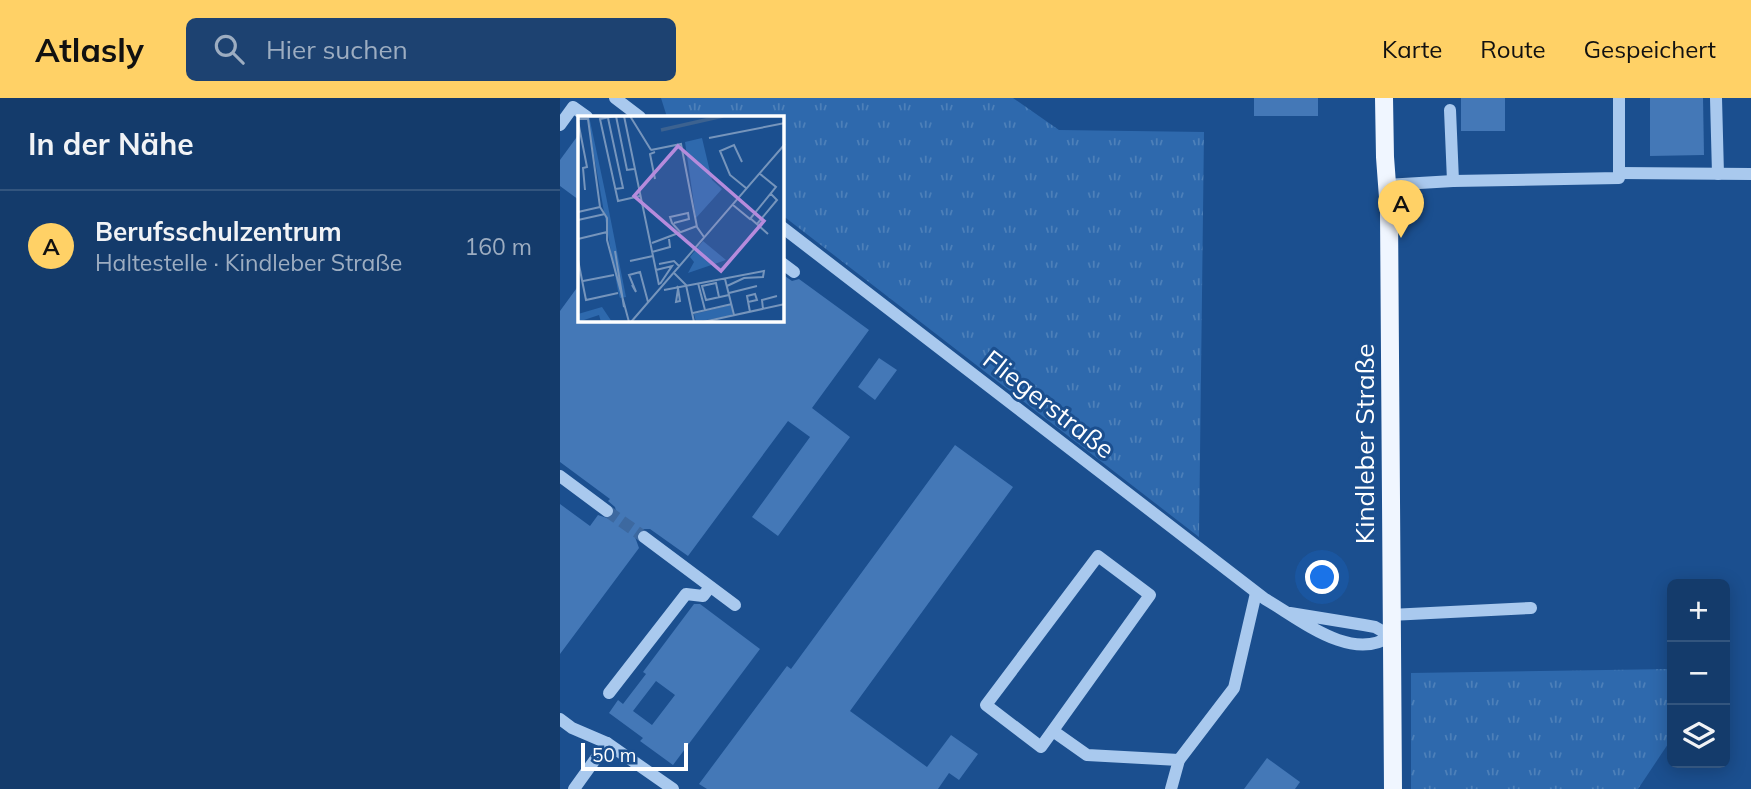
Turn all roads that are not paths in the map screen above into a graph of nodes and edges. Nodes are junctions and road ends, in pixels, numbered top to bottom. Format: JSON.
{"nodes":[{"id":1,"x":615,"y":98,"type":"edge"},
{"id":2,"x":1384,"y":98,"type":"edge"},
{"id":3,"x":1619,"y":98,"type":"edge"},
{"id":4,"x":1716,"y":98,"type":"edge"},
{"id":5,"x":1450,"y":110,"type":"dead end"},
{"id":6,"x":586,"y":116,"type":"edge"},
{"id":7,"x":639,"y":116,"type":"edge"},
{"id":8,"x":560,"y":125,"type":"edge"},
{"id":9,"x":1619,"y":173,"type":"junction"},
{"id":10,"x":1718,"y":174,"type":"junction"},
{"id":11,"x":1751,"y":174,"type":"edge"},
{"id":12,"x":1453,"y":181,"type":"junction"},
{"id":13,"x":1387,"y":185,"type":"junction"},
{"id":14,"x":784,"y":229,"type":"edge"},
{"id":15,"x":784,"y":265,"type":"edge"},
{"id":16,"x":793,"y":272,"type":"dead end"},
{"id":17,"x":560,"y":475,"type":"edge"},
{"id":18,"x":607,"y":511,"type":"tunnel mouth"},
{"id":19,"x":643,"y":537,"type":"tunnel mouth"},
{"id":20,"x":710,"y":587,"type":"junction"},
{"id":21,"x":1256,"y":593,"type":"junction"},
{"id":22,"x":735,"y":606,"type":"dead end"},
{"id":23,"x":1531,"y":608,"type":"dead end"},
{"id":24,"x":1290,"y":614,"type":"junction"},
{"id":25,"x":1390,"y":615,"type":"junction"},
{"id":26,"x":1391,"y":636,"type":"junction"},
{"id":27,"x":609,"y":693,"type":"dead end"},
{"id":28,"x":560,"y":719,"type":"edge"},
{"id":29,"x":1053,"y":731,"type":"junction"},
{"id":30,"x":607,"y":743,"type":"junction"},
{"id":31,"x":1179,"y":761,"type":"junction"},
{"id":32,"x":574,"y":789,"type":"edge"},
{"id":33,"x":673,"y":789,"type":"edge"},
{"id":34,"x":1171,"y":789,"type":"edge"},
{"id":35,"x":1393,"y":789,"type":"edge"}],
"edges":[{"from":1,"to":7,"type":"street"},
{"from":2,"to":13,"type":"main road","name":"Kindleber Straße"},
{"from":3,"to":9,"type":"street"},
{"from":4,"to":10,"type":"street"},
{"from":5,"to":12,"type":"street"},
{"from":6,"to":8,"type":"street"},
{"from":9,"to":10,"type":"street"},
{"from":9,"to":12,"type":"street"},
{"from":10,"to":11,"type":"street"},
{"from":12,"to":13,"type":"street"},
{"from":13,"to":25,"type":"main road","name":"Kindleber Straße"},
{"from":14,"to":21,"type":"street","name":"Fliegerstraße"},
{"from":15,"to":16,"type":"street"},
{"from":17,"to":18,"type":"street"},
{"from":19,"to":20,"type":"street"},
{"from":20,"to":22,"type":"street"},
{"from":20,"to":27,"type":"street"},
{"from":21,"to":24,"type":"street","name":"Fliegerstraße"},
{"from":21,"to":31,"type":"street"},
{"from":23,"to":25,"type":"street"},
{"from":24,"to":26,"type":"street","name":"Fliegerstraße"},
{"from":24,"to":26,"type":"street","name":"Fliegerstraße"},
{"from":25,"to":26,"type":"main road","name":"Kindleber Straße"},
{"from":26,"to":35,"type":"main road","name":"Kindleber Straße"},
{"from":28,"to":30,"type":"street"},
{"from":29,"to":29,"type":"street"},
{"from":29,"to":31,"type":"street"},
{"from":30,"to":32,"type":"street"},
{"from":30,"to":33,"type":"street"},
{"from":31,"to":34,"type":"street"}]}
